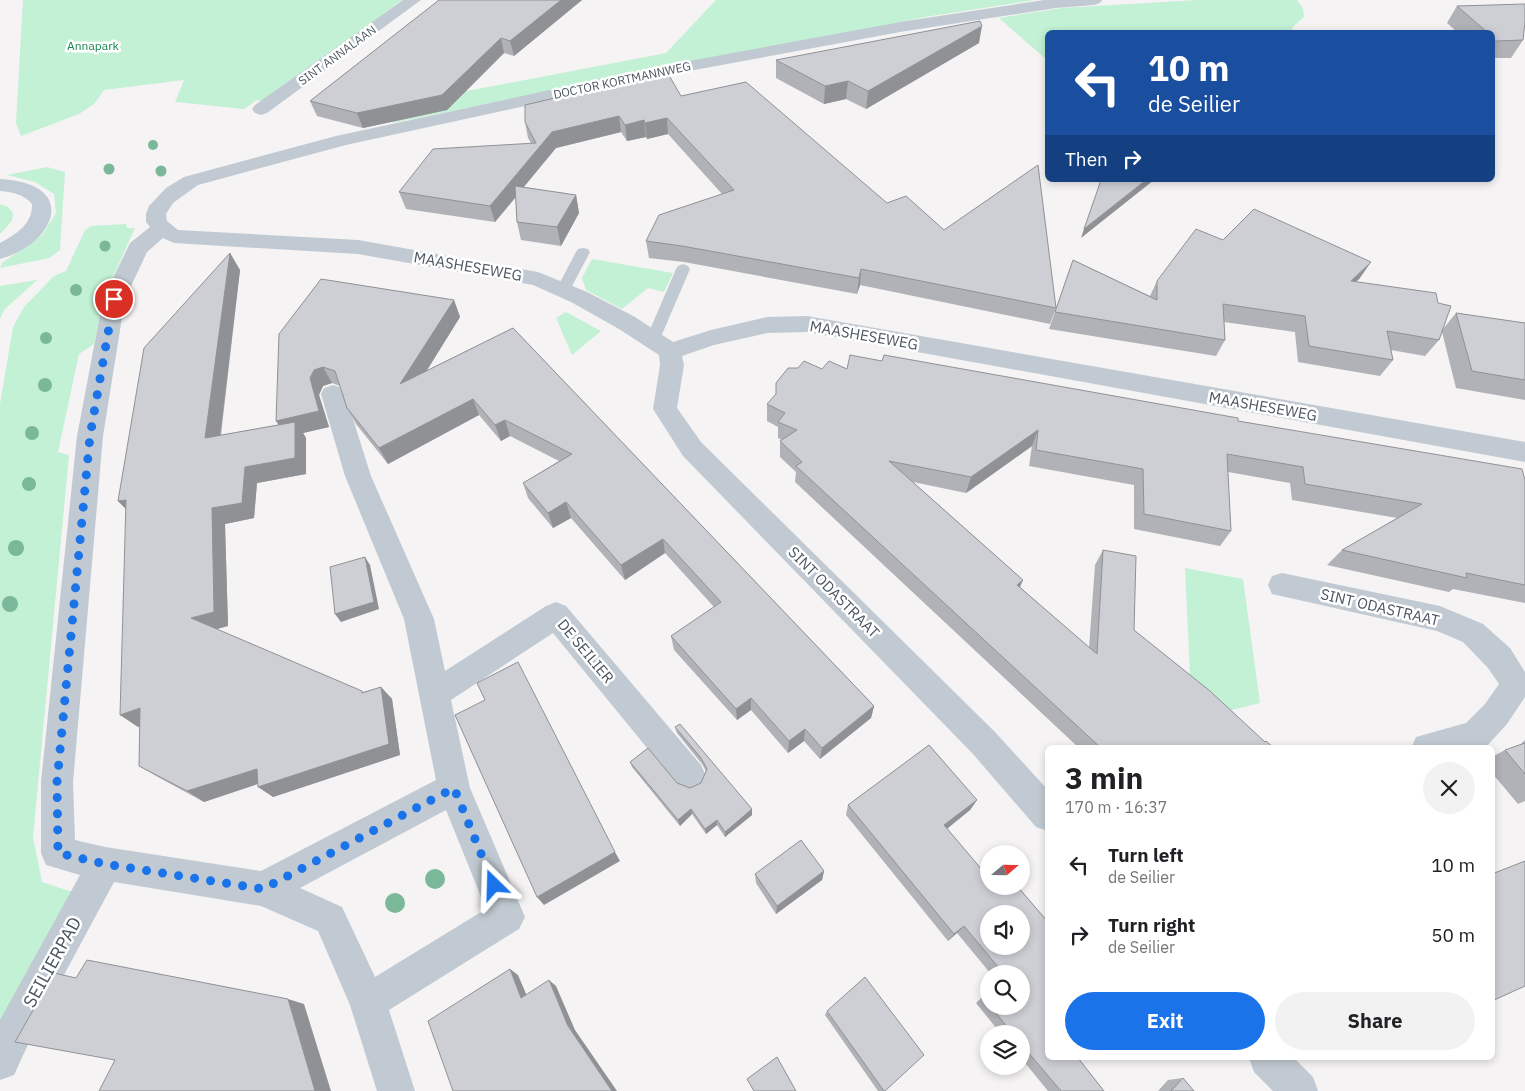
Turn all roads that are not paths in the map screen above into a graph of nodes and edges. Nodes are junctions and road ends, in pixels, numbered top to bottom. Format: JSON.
{"nodes":[{"id":1,"x":413,"y":0,"type":"edge"},
{"id":2,"x":1094,"y":0,"type":"edge"},
{"id":3,"x":261,"y":109,"type":"dead end"},
{"id":4,"x":0,"y":185,"type":"edge"},
{"id":5,"x":161,"y":215,"type":"junction"},
{"id":6,"x":0,"y":252,"type":"edge"},
{"id":7,"x":583,"y":252,"type":"dead end"},
{"id":8,"x":683,"y":269,"type":"dead end"},
{"id":9,"x":562,"y":290,"type":"junction"},
{"id":10,"x":661,"y":345,"type":"junction"},
{"id":11,"x":333,"y":394,"type":"dead end"},
{"id":12,"x":1525,"y":452,"type":"edge"},
{"id":13,"x":1282,"y":585,"type":"dead end"},
{"id":14,"x":434,"y":694,"type":"junction"},
{"id":15,"x":1439,"y":745,"type":"edge"},
{"id":16,"x":690,"y":776,"type":"dead end"},
{"id":17,"x":454,"y":788,"type":"junction"},
{"id":18,"x":1045,"y":812,"type":"edge"},
{"id":19,"x":105,"y":864,"type":"junction"},
{"id":20,"x":263,"y":889,"type":"junction"},
{"id":21,"x":368,"y":1002,"type":"junction"},
{"id":22,"x":1270,"y":1060,"type":"edge"},
{"id":23,"x":0,"y":1061,"type":"edge"},
{"id":24,"x":396,"y":1091,"type":"edge"},
{"id":25,"x":1300,"y":1091,"type":"edge"}],
"edges":[{"from":1,"to":3,"type":"street","name":"SINT ANNALAAN"},
{"from":2,"to":5,"type":"street","name":"DOCTOR KORTMANNWEG"},
{"from":4,"to":6,"type":"main road"},
{"from":5,"to":9,"type":"street","name":"MAASHESEWEG"},
{"from":5,"to":19,"type":"street"},
{"from":7,"to":9,"type":"lane"},
{"from":8,"to":10,"type":"lane"},
{"from":9,"to":10,"type":"street","name":"MAASHESEWEG"},
{"from":10,"to":12,"type":"street","name":"MAASHESEWEG"},
{"from":10,"to":18,"type":"street","name":"SINT ODASTRAAT"},
{"from":11,"to":14,"type":"street"},
{"from":13,"to":15,"type":"street","name":"SINT ODASTRAAT"},
{"from":14,"to":16,"type":"street","name":"DE SEILIER"},
{"from":14,"to":17,"type":"street"},
{"from":17,"to":20,"type":"street"},
{"from":17,"to":21,"type":"street"},
{"from":19,"to":20,"type":"street"},
{"from":19,"to":23,"type":"street","name":"SEILIERPAD"},
{"from":20,"to":21,"type":"street"},
{"from":21,"to":24,"type":"street"},
{"from":22,"to":25,"type":"street"}]}
